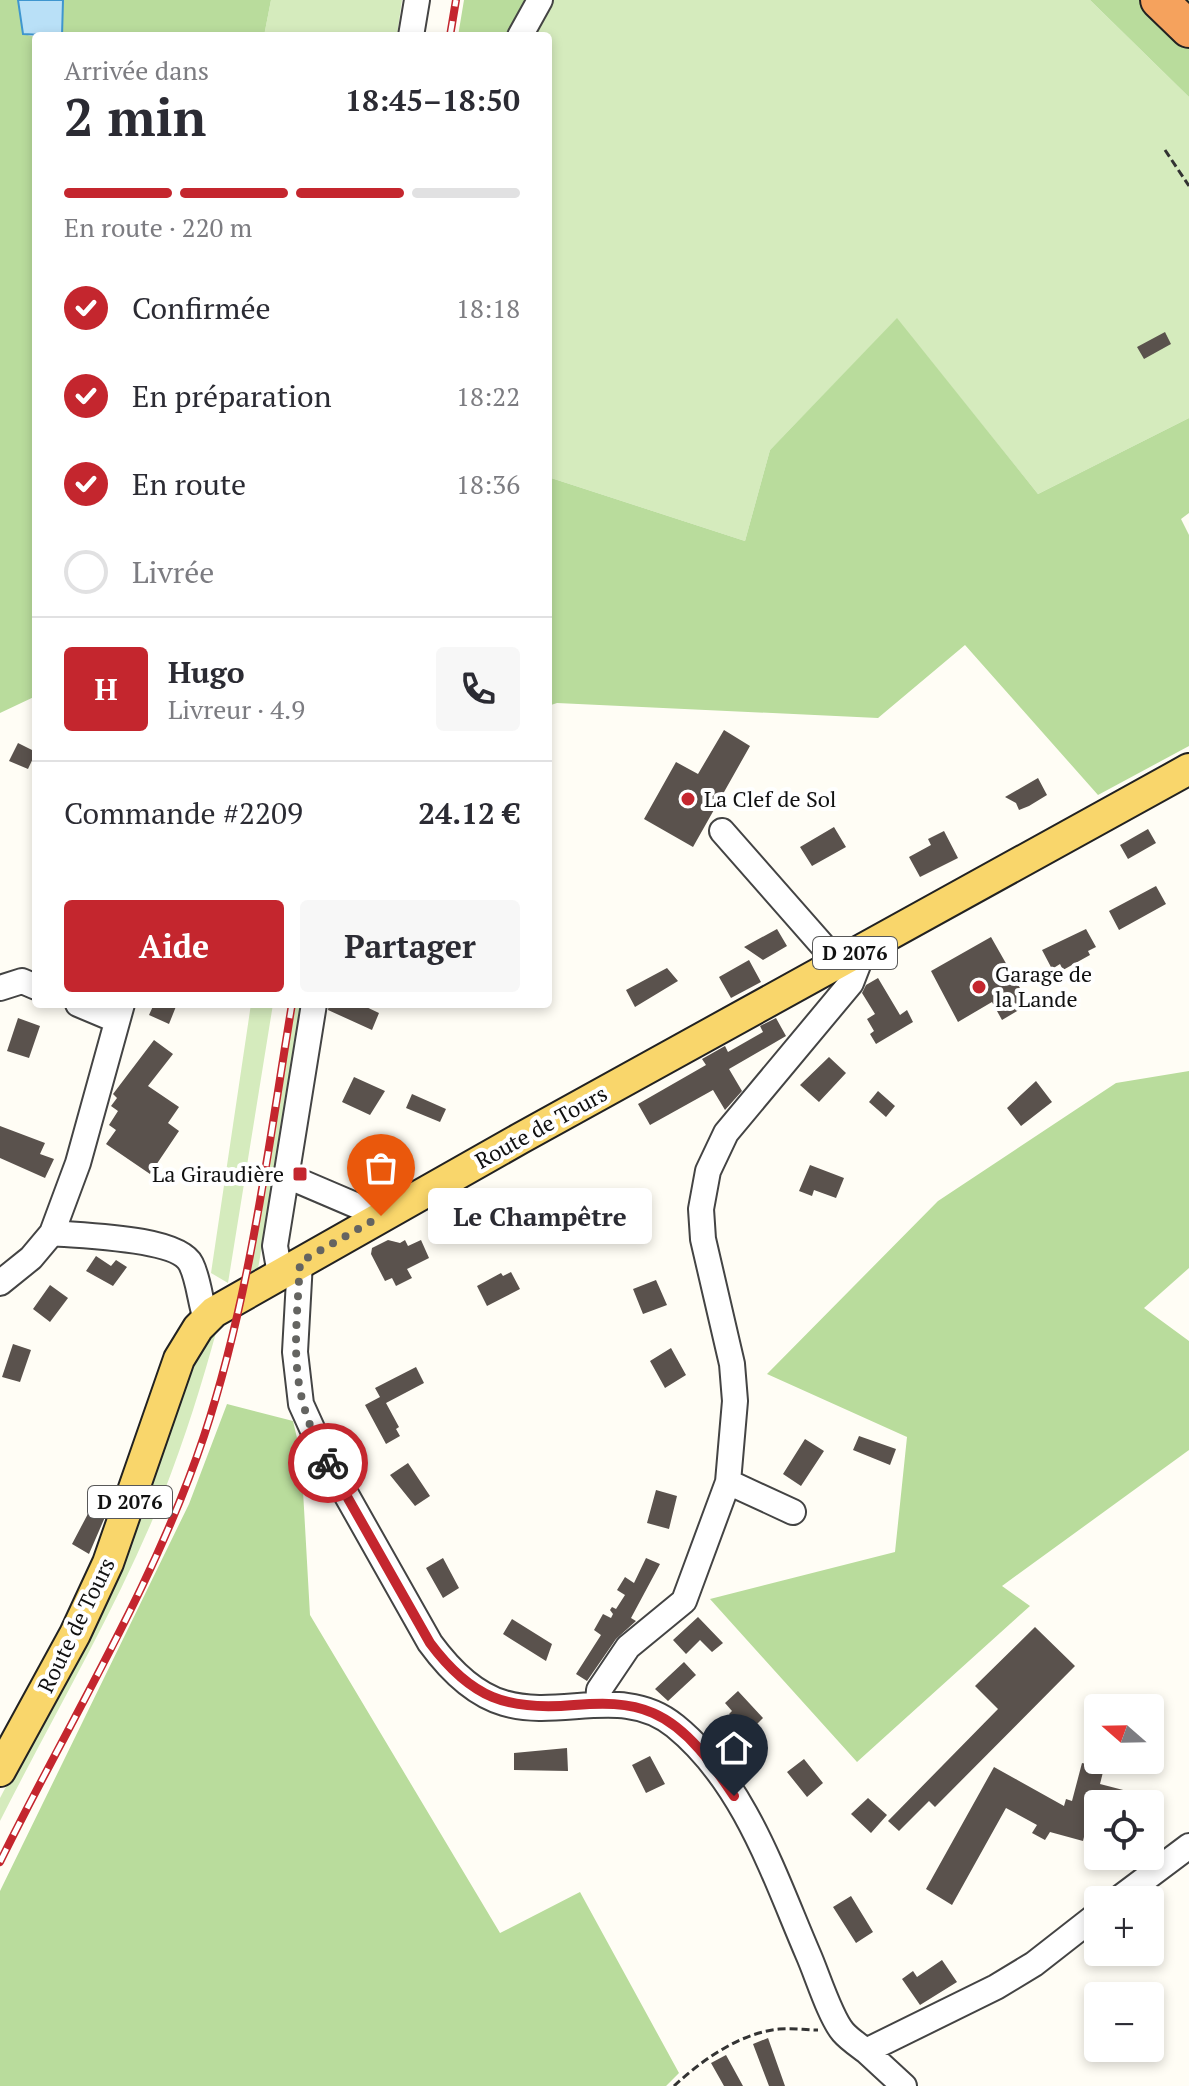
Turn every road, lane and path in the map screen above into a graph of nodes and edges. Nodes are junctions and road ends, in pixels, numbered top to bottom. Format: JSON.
{"nodes":[{"id":1,"x":417,"y":0,"type":"edge"},
{"id":2,"x":540,"y":0,"type":"edge"},
{"id":3,"x":1159,"y":0,"type":"edge"},
{"id":4,"x":1189,"y":29,"type":"edge"},
{"id":5,"x":412,"y":32,"type":"edge"},
{"id":6,"x":522,"y":32,"type":"edge"},
{"id":7,"x":1165,"y":150,"type":"dead end"},
{"id":8,"x":1189,"y":186,"type":"edge"},
{"id":9,"x":1189,"y":769,"type":"edge"},
{"id":10,"x":722,"y":831,"type":"dead end"},
{"id":11,"x":847,"y":958,"type":"junction"},
{"id":12,"x":32,"y":985,"type":"edge"},
{"id":13,"x":0,"y":988,"type":"edge"},
{"id":14,"x":98,"y":1008,"type":"edge"},
{"id":15,"x":313,"y":1008,"type":"edge"},
{"id":16,"x":119,"y":1012,"type":"edge"},
{"id":17,"x":285,"y":1175,"type":"junction"},
{"id":18,"x":381,"y":1216,"type":"junction"},
{"id":19,"x":52,"y":1233,"type":"junction"},
{"id":20,"x":290,"y":1268,"type":"junction"},
{"id":21,"x":0,"y":1283,"type":"edge"},
{"id":22,"x":206,"y":1319,"type":"junction"},
{"id":23,"x":728,"y":1482,"type":"junction"},
{"id":24,"x":793,"y":1512,"type":"dead end"},
{"id":25,"x":598,"y":1703,"type":"junction"},
{"id":26,"x":0,"y":1771,"type":"edge"},
{"id":27,"x":1189,"y":1846,"type":"edge"},
{"id":28,"x":1136,"y":1886,"type":"edge"},
{"id":29,"x":1084,"y":1925,"type":"edge"},
{"id":30,"x":841,"y":2031,"type":"junction"},
{"id":31,"x":866,"y":2051,"type":"junction"},
{"id":32,"x":674,"y":2086,"type":"edge"},
{"id":33,"x":904,"y":2086,"type":"edge"}],
"edges":[{"from":1,"to":5,"type":"street"},
{"from":2,"to":6,"type":"street"},
{"from":3,"to":4,"type":"highway"},
{"from":7,"to":8,"type":"path"},
{"from":9,"to":11,"type":"main road","name":"Route de Tours","number":"D 2076"},
{"from":10,"to":11,"type":"street"},
{"from":11,"to":18,"type":"main road","name":"Route de Tours","number":"D 2076"},
{"from":11,"to":23,"type":"street"},
{"from":12,"to":13,"type":"street"},
{"from":14,"to":16,"type":"street"},
{"from":15,"to":17,"type":"street"},
{"from":16,"to":19,"type":"street"},
{"from":17,"to":18,"type":"street"},
{"from":17,"to":20,"type":"street"},
{"from":18,"to":20,"type":"main road","name":"Route de Tours","number":"D 2076"},
{"from":19,"to":21,"type":"street"},
{"from":19,"to":22,"type":"street"},
{"from":20,"to":22,"type":"main road","name":"Route de Tours","number":"D 2076"},
{"from":20,"to":25,"type":"street"},
{"from":22,"to":26,"type":"main road","name":"Route de Tours","number":"D 2076"},
{"from":23,"to":24,"type":"street"},
{"from":23,"to":25,"type":"street"},
{"from":25,"to":30,"type":"street"},
{"from":27,"to":28,"type":"street"},
{"from":29,"to":31,"type":"street"},
{"from":30,"to":31,"type":"street"},
{"from":30,"to":32,"type":"path"},
{"from":31,"to":33,"type":"street"}]}
